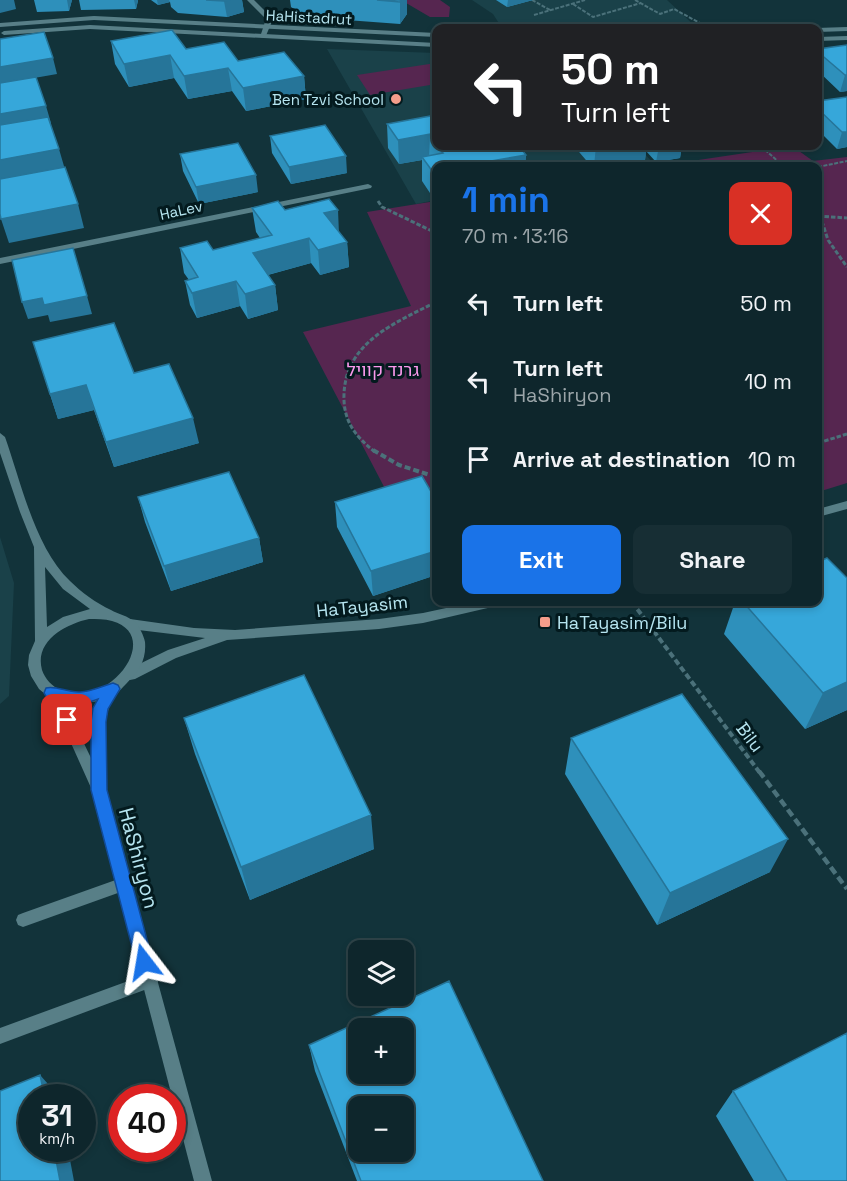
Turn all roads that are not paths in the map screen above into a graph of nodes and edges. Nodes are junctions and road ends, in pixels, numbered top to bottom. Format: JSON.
{"nodes":[{"id":1,"x":250,"y":0,"type":"edge"},
{"id":2,"x":0,"y":25,"type":"edge"},
{"id":3,"x":266,"y":28,"type":"junction"},
{"id":4,"x":847,"y":29,"type":"edge"},
{"id":5,"x":822,"y":30,"type":"edge"},
{"id":6,"x":0,"y":33,"type":"edge"},
{"id":7,"x":432,"y":36,"type":"edge"},
{"id":8,"x":263,"y":37,"type":"junction"},
{"id":9,"x":847,"y":38,"type":"edge"},
{"id":10,"x":822,"y":39,"type":"edge"},
{"id":11,"x":432,"y":45,"type":"edge"},
{"id":12,"x":368,"y":186,"type":"road end"},
{"id":13,"x":0,"y":261,"type":"edge"},
{"id":14,"x":0,"y":437,"type":"edge"},
{"id":15,"x":847,"y":505,"type":"edge"},
{"id":16,"x":822,"y":512,"type":"edge"},
{"id":17,"x":39,"y":545,"type":"junction"},
{"id":18,"x":475,"y":606,"type":"edge"},
{"id":19,"x":108,"y":614,"type":"junction"},
{"id":20,"x":129,"y":624,"type":"junction"},
{"id":21,"x":235,"y":635,"type":"junction"},
{"id":22,"x":41,"y":641,"type":"junction"},
{"id":23,"x":130,"y":675,"type":"junction"},
{"id":24,"x":113,"y":689,"type":"junction"},
{"id":25,"x":51,"y":693,"type":"junction"},
{"id":26,"x":99,"y":790,"type":"junction"},
{"id":27,"x":124,"y":884,"type":"junction"},
{"id":28,"x":23,"y":920,"type":"dead end"},
{"id":29,"x":150,"y":981,"type":"junction"},
{"id":30,"x":0,"y":1036,"type":"edge"},
{"id":31,"x":202,"y":1181,"type":"edge"}],
"edges":[{"from":1,"to":3,"type":"street"},
{"from":2,"to":3,"type":"street","name":"HaHistadrut"},
{"from":3,"to":7,"type":"street","name":"HaHistadrut"},
{"from":3,"to":8,"type":"street"},
{"from":4,"to":5,"type":"street"},
{"from":6,"to":8,"type":"street","name":"HaHistadrut"},
{"from":8,"to":11,"type":"street","name":"HaHistadrut"},
{"from":9,"to":10,"type":"street"},
{"from":12,"to":13,"type":"street","name":"HaLev"},
{"from":14,"to":17,"type":"street"},
{"from":15,"to":16,"type":"street"},
{"from":17,"to":19,"type":"street"},
{"from":17,"to":22,"type":"street"},
{"from":18,"to":21,"type":"street","name":"HaTayasim"},
{"from":19,"to":20,"type":"street"},
{"from":19,"to":22,"type":"street"},
{"from":20,"to":21,"type":"street","name":"HaTayasim"},
{"from":20,"to":23,"type":"street"},
{"from":21,"to":23,"type":"street","name":"HaTayasim"},
{"from":22,"to":25,"type":"street"},
{"from":23,"to":24,"type":"street"},
{"from":24,"to":25,"type":"street"},
{"from":24,"to":26,"type":"street","name":"HaShiryon"},
{"from":25,"to":26,"type":"street","name":"HaShiryon"},
{"from":26,"to":27,"type":"street","name":"HaShiryon"},
{"from":27,"to":28,"type":"street"},
{"from":27,"to":29,"type":"street","name":"HaShiryon"},
{"from":29,"to":30,"type":"street"},
{"from":29,"to":31,"type":"street","name":"HaShiryon"}]}
